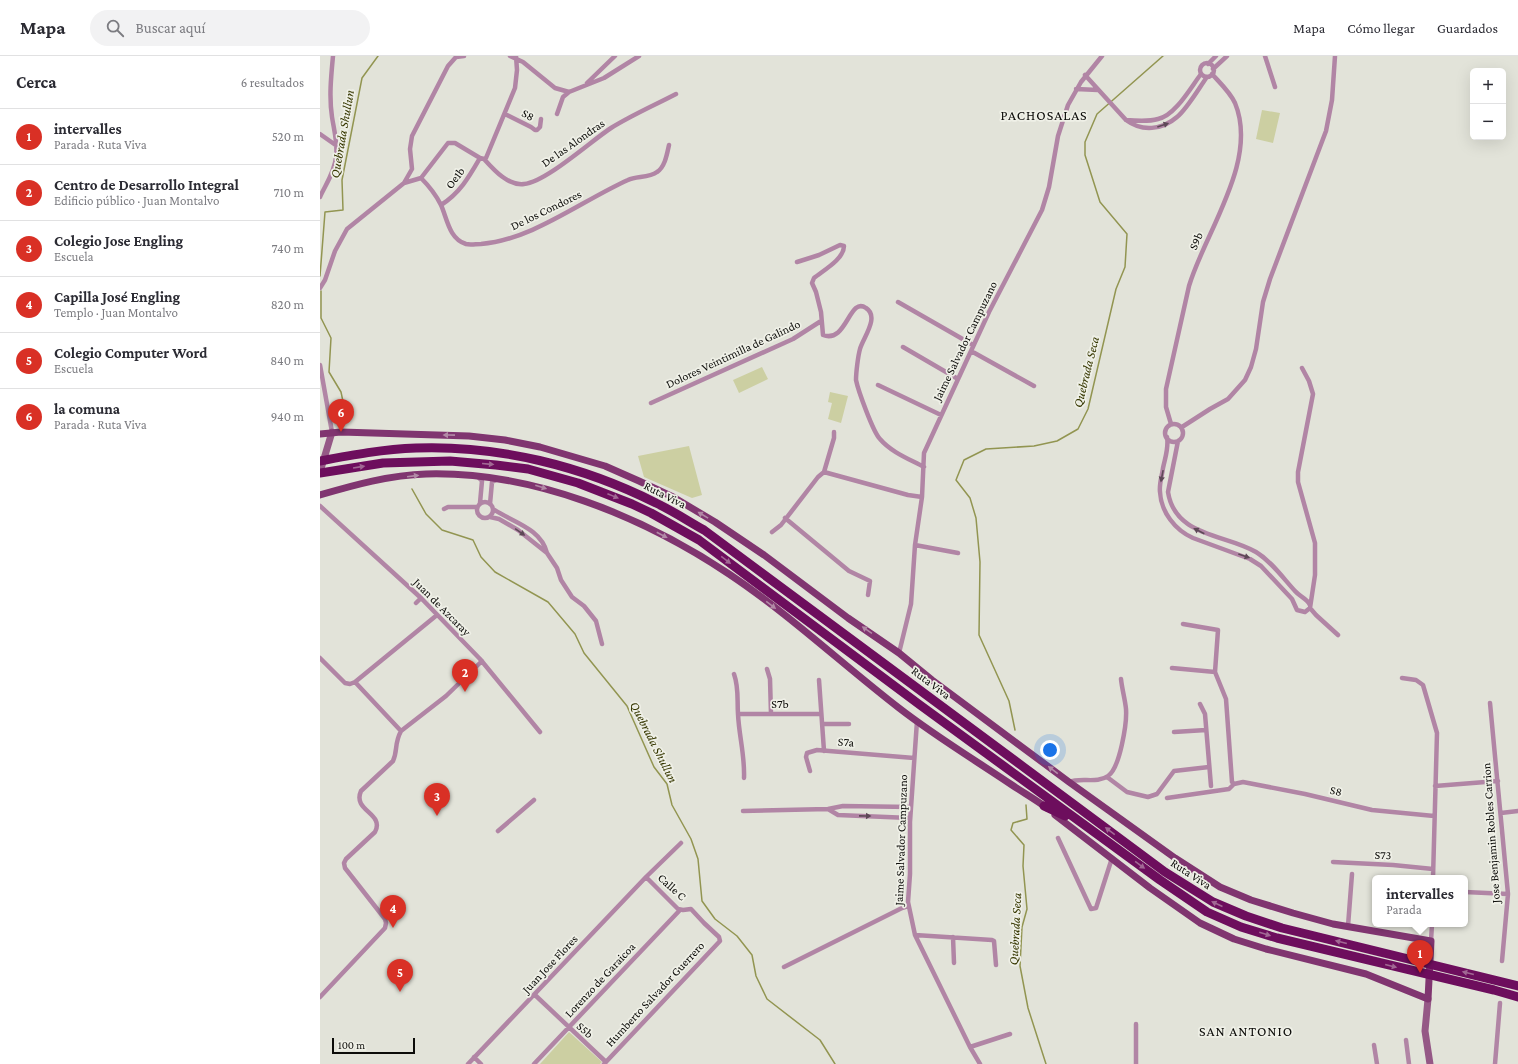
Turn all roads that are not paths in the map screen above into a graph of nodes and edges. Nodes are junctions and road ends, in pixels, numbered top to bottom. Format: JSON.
{"nodes":[{"id":1,"x":333,"y":56,"type":"edge"},
{"id":2,"x":464,"y":56,"type":"edge"},
{"id":3,"x":615,"y":56,"type":"edge"},
{"id":4,"x":639,"y":56,"type":"edge"},
{"id":5,"x":1102,"y":56,"type":"edge"},
{"id":6,"x":1216,"y":56,"type":"edge"},
{"id":7,"x":1227,"y":56,"type":"edge"},
{"id":8,"x":1265,"y":56,"type":"edge"},
{"id":9,"x":1335,"y":56,"type":"edge"},
{"id":10,"x":514,"y":57,"type":"edge"},
{"id":11,"x":1208,"y":64,"type":"junction"},
{"id":12,"x":1213,"y":69,"type":"junction"},
{"id":13,"x":1201,"y":74,"type":"junction"},
{"id":14,"x":1212,"y":74,"type":"junction"},
{"id":15,"x":1085,"y":75,"type":"junction"},
{"id":16,"x":1207,"y":77,"type":"junction"},
{"id":17,"x":584,"y":86,"type":"junction"},
{"id":18,"x":1275,"y":87,"type":"dead end"},
{"id":19,"x":1076,"y":89,"type":"junction"},
{"id":20,"x":1100,"y":91,"type":"junction"},
{"id":21,"x":569,"y":92,"type":"junction"},
{"id":22,"x":676,"y":94,"type":"dead end"},
{"id":23,"x":505,"y":114,"type":"junction"},
{"id":24,"x":557,"y":114,"type":"dead end"},
{"id":25,"x":541,"y":119,"type":"dead end"},
{"id":26,"x":1126,"y":120,"type":"junction"},
{"id":27,"x":320,"y":134,"type":"edge"},
{"id":28,"x":669,"y":145,"type":"dead end"},
{"id":29,"x":337,"y":146,"type":"junction"},
{"id":30,"x":482,"y":159,"type":"junction"},
{"id":31,"x":421,"y":178,"type":"junction"},
{"id":32,"x":404,"y":183,"type":"junction"},
{"id":33,"x":320,"y":196,"type":"edge"},
{"id":34,"x":441,"y":205,"type":"junction"},
{"id":35,"x":797,"y":262,"type":"dead end"},
{"id":36,"x":320,"y":288,"type":"edge"},
{"id":37,"x":898,"y":302,"type":"dead end"},
{"id":38,"x":821,"y":321,"type":"junction"},
{"id":39,"x":973,"y":345,"type":"junction"},
{"id":40,"x":903,"y":347,"type":"dead end"},
{"id":41,"x":971,"y":351,"type":"junction"},
{"id":42,"x":320,"y":365,"type":"edge"},
{"id":43,"x":1302,"y":368,"type":"dead end"},
{"id":44,"x":958,"y":379,"type":"junction"},
{"id":45,"x":878,"y":385,"type":"dead end"},
{"id":46,"x":1034,"y":386,"type":"dead end"},
{"id":47,"x":651,"y":403,"type":"dead end"},
{"id":48,"x":941,"y":415,"type":"junction"},
{"id":49,"x":1171,"y":424,"type":"junction"},
{"id":50,"x":1182,"y":427,"type":"junction"},
{"id":51,"x":834,"y":432,"type":"dead end"},
{"id":52,"x":320,"y":434,"type":"edge"},
{"id":53,"x":332,"y":435,"type":"junction"},
{"id":54,"x":1166,"y":437,"type":"junction"},
{"id":55,"x":1178,"y":441,"type":"junction"},
{"id":56,"x":320,"y":461,"type":"edge"},
{"id":57,"x":924,"y":467,"type":"junction"},
{"id":58,"x":824,"y":472,"type":"junction"},
{"id":59,"x":320,"y":473,"type":"edge"},
{"id":60,"x":477,"y":476,"type":"junction"},
{"id":61,"x":498,"y":479,"type":"junction"},
{"id":62,"x":320,"y":496,"type":"edge"},
{"id":63,"x":922,"y":497,"type":"junction"},
{"id":64,"x":480,"y":503,"type":"junction"},
{"id":65,"x":490,"y":504,"type":"junction"},
{"id":66,"x":320,"y":506,"type":"edge"},
{"id":67,"x":477,"y":507,"type":"junction"},
{"id":68,"x":493,"y":509,"type":"junction"},
{"id":69,"x":444,"y":510,"type":"dead end"},
{"id":70,"x":490,"y":517,"type":"junction"},
{"id":71,"x":785,"y":518,"type":"junction"},
{"id":72,"x":772,"y":532,"type":"dead end"},
{"id":73,"x":915,"y":545,"type":"junction"},
{"id":74,"x":547,"y":553,"type":"junction"},
{"id":75,"x":958,"y":554,"type":"dead end"},
{"id":76,"x":868,"y":594,"type":"dead end"},
{"id":77,"x":421,"y":598,"type":"junction"},
{"id":78,"x":416,"y":603,"type":"dead end"},
{"id":79,"x":1310,"y":606,"type":"junction"},
{"id":80,"x":437,"y":615,"type":"junction"},
{"id":81,"x":1183,"y":624,"type":"dead end"},
{"id":82,"x":1338,"y":635,"type":"dead end"},
{"id":83,"x":602,"y":644,"type":"dead end"},
{"id":84,"x":899,"y":653,"type":"junction"},
{"id":85,"x":320,"y":658,"type":"edge"},
{"id":86,"x":482,"y":661,"type":"junction"},
{"id":87,"x":1172,"y":668,"type":"dead end"},
{"id":88,"x":767,"y":669,"type":"dead end"},
{"id":89,"x":1215,"y":672,"type":"junction"},
{"id":90,"x":734,"y":674,"type":"dead end"},
{"id":91,"x":1402,"y":678,"type":"dead end"},
{"id":92,"x":1121,"y":679,"type":"dead end"},
{"id":93,"x":819,"y":680,"type":"dead end"},
{"id":94,"x":355,"y":682,"type":"junction"},
{"id":95,"x":1200,"y":704,"type":"dead end"},
{"id":96,"x":1490,"y":704,"type":"dead end"},
{"id":97,"x":738,"y":714,"type":"junction"},
{"id":98,"x":772,"y":714,"type":"junction"},
{"id":99,"x":821,"y":714,"type":"junction"},
{"id":100,"x":917,"y":721,"type":"junction"},
{"id":101,"x":822,"y":724,"type":"junction"},
{"id":102,"x":849,"y":724,"type":"dead end"},
{"id":103,"x":1206,"y":730,"type":"junction"},
{"id":104,"x":401,"y":731,"type":"junction"},
{"id":105,"x":540,"y":732,"type":"dead end"},
{"id":106,"x":1174,"y":732,"type":"dead end"},
{"id":107,"x":824,"y":751,"type":"junction"},
{"id":108,"x":914,"y":758,"type":"junction"},
{"id":109,"x":1209,"y":767,"type":"junction"},
{"id":110,"x":810,"y":771,"type":"dead end"},
{"id":111,"x":1107,"y":777,"type":"junction"},
{"id":112,"x":744,"y":778,"type":"dead end"},
{"id":113,"x":1498,"y":781,"type":"junction"},
{"id":114,"x":1069,"y":782,"type":"junction"},
{"id":115,"x":1234,"y":784,"type":"junction"},
{"id":116,"x":1211,"y":786,"type":"dead end"},
{"id":117,"x":1436,"y":786,"type":"junction"},
{"id":118,"x":1167,"y":798,"type":"dead end"},
{"id":119,"x":534,"y":800,"type":"dead end"},
{"id":120,"x":1044,"y":806,"type":"junction"},
{"id":121,"x":911,"y":807,"type":"junction"},
{"id":122,"x":828,"y":809,"type":"junction"},
{"id":123,"x":743,"y":811,"type":"dead end"},
{"id":124,"x":1518,"y":811,"type":"edge"},
{"id":125,"x":1501,"y":813,"type":"junction"},
{"id":126,"x":1434,"y":816,"type":"junction"},
{"id":127,"x":910,"y":818,"type":"junction"},
{"id":128,"x":1086,"y":826,"type":"junction"},
{"id":129,"x":498,"y":831,"type":"dead end"},
{"id":130,"x":1058,"y":838,"type":"dead end"},
{"id":131,"x":681,"y":843,"type":"dead end"},
{"id":132,"x":1112,"y":858,"type":"junction"},
{"id":133,"x":1333,"y":862,"type":"dead end"},
{"id":134,"x":1433,"y":869,"type":"junction"},
{"id":135,"x":1352,"y":874,"type":"dead end"},
{"id":136,"x":1433,"y":875,"type":"edge"},
{"id":137,"x":646,"y":877,"type":"junction"},
{"id":138,"x":1468,"y":892,"type":"edge"},
{"id":139,"x":1508,"y":894,"type":"junction"},
{"id":140,"x":908,"y":906,"type":"junction"},
{"id":141,"x":680,"y":910,"type":"junction"},
{"id":142,"x":1348,"y":926,"type":"junction"},
{"id":143,"x":1432,"y":927,"type":"edge"},
{"id":144,"x":915,"y":935,"type":"junction"},
{"id":145,"x":953,"y":937,"type":"junction"},
{"id":146,"x":720,"y":938,"type":"joint"},
{"id":147,"x":1431,"y":941,"type":"junction"},
{"id":148,"x":1502,"y":961,"type":"dead end"},
{"id":149,"x":954,"y":963,"type":"dead end"},
{"id":150,"x":996,"y":965,"type":"dead end"},
{"id":151,"x":784,"y":967,"type":"dead end"},
{"id":152,"x":1506,"y":982,"type":"junction"},
{"id":153,"x":1518,"y":982,"type":"edge"},
{"id":154,"x":1518,"y":986,"type":"edge"},
{"id":155,"x":535,"y":995,"type":"junction"},
{"id":156,"x":320,"y":997,"type":"edge"},
{"id":157,"x":1518,"y":997,"type":"edge"},
{"id":158,"x":1428,"y":999,"type":"junction"},
{"id":159,"x":1500,"y":1003,"type":"dead end"},
{"id":160,"x":1136,"y":1024,"type":"dead end"},
{"id":161,"x":569,"y":1028,"type":"junction"},
{"id":162,"x":1010,"y":1034,"type":"dead end"},
{"id":163,"x":1406,"y":1040,"type":"dead end"},
{"id":164,"x":1374,"y":1045,"type":"dead end"},
{"id":165,"x":970,"y":1047,"type":"junction"},
{"id":166,"x":474,"y":1057,"type":"junction"},
{"id":167,"x":605,"y":1063,"type":"edge"},
{"id":168,"x":468,"y":1064,"type":"edge"},
{"id":169,"x":481,"y":1064,"type":"edge"},
{"id":170,"x":534,"y":1064,"type":"edge"},
{"id":171,"x":980,"y":1064,"type":"edge"},
{"id":172,"x":1136,"y":1064,"type":"edge"},
{"id":173,"x":1377,"y":1064,"type":"edge"},
{"id":174,"x":1409,"y":1064,"type":"edge"},
{"id":175,"x":1430,"y":1064,"type":"edge"},
{"id":176,"x":1495,"y":1064,"type":"edge"}],
"edges":[{"from":1,"to":29,"type":"street"},
{"from":2,"to":32,"type":"street"},
{"from":3,"to":17,"type":"street"},
{"from":4,"to":17,"type":"street"},
{"from":5,"to":15,"type":"street","name":"Jaime Salvador Campuzano"},
{"from":6,"to":11,"type":"street"},
{"from":7,"to":12,"type":"street"},
{"from":8,"to":18,"type":"street"},
{"from":9,"to":50,"type":"street"},
{"from":10,"to":21,"type":"street"},
{"from":10,"to":23,"type":"street","name":"Oe1b"},
{"from":11,"to":12,"type":"street"},
{"from":11,"to":13,"type":"street"},
{"from":12,"to":14,"type":"street"},
{"from":13,"to":16,"type":"street"},
{"from":13,"to":26,"type":"street"},
{"from":14,"to":16,"type":"street"},
{"from":14,"to":49,"type":"street","name":"S9b"},
{"from":15,"to":19,"type":"street","name":"Jaime Salvador Campuzano"},
{"from":15,"to":20,"type":"street"},
{"from":26,"to":16,"type":"street","one_way":true},
{"from":17,"to":21,"type":"street"},
{"from":19,"to":20,"type":"street"},
{"from":19,"to":39,"type":"street","name":"Jaime Salvador Campuzano"},
{"from":20,"to":26,"type":"street"},
{"from":21,"to":24,"type":"street"},
{"from":22,"to":30,"type":"street","name":"De las Alondras"},
{"from":23,"to":25,"type":"street","name":"S8"},
{"from":23,"to":30,"type":"street","name":"Oe1b"},
{"from":27,"to":29,"type":"street"},
{"from":28,"to":34,"type":"street","name":"De los Condores"},
{"from":29,"to":33,"type":"street"},
{"from":30,"to":31,"type":"street","name":"De las Alondras"},
{"from":30,"to":34,"type":"street","name":"Oe1b"},
{"from":31,"to":32,"type":"street"},
{"from":31,"to":34,"type":"street","name":"De los Condores"},
{"from":32,"to":36,"type":"street"},
{"from":35,"to":38,"type":"street"},
{"from":37,"to":39,"type":"street"},
{"from":38,"to":47,"type":"street","name":"Dolores Veintimilla de Galindo"},
{"from":38,"to":57,"type":"street"},
{"from":39,"to":41,"type":"street","name":"Jaime Salvador Campuzano"},
{"from":40,"to":44,"type":"street"},
{"from":41,"to":44,"type":"street","name":"Jaime Salvador Campuzano"},
{"from":41,"to":46,"type":"street"},
{"from":42,"to":53,"type":"street"},
{"from":43,"to":79,"type":"street"},
{"from":44,"to":48,"type":"street","name":"Jaime Salvador Campuzano"},
{"from":45,"to":48,"type":"street"},
{"from":48,"to":57,"type":"street","name":"Jaime Salvador Campuzano"},
{"from":49,"to":50,"type":"street"},
{"from":49,"to":54,"type":"street"},
{"from":50,"to":55,"type":"street"},
{"from":51,"to":58,"type":"street"},
{"from":52,"to":53,"type":"main road","name":"Ruta Viva"},
{"from":53,"to":59,"type":"main road"},
{"from":84,"to":53,"type":"main road","name":"Ruta Viva","one_way":true},
{"from":54,"to":55,"type":"street"},
{"from":54,"to":79,"type":"street","one_way":true},
{"from":79,"to":55,"type":"street","one_way":true},
{"from":152,"to":56,"type":"highway","name":"Ruta Viva","one_way":true},
{"from":57,"to":63,"type":"street","name":"Jaime Salvador Campuzano"},
{"from":58,"to":63,"type":"street"},
{"from":58,"to":71,"type":"street"},
{"from":59,"to":128,"type":"highway","name":"Ruta Viva","one_way":true},
{"from":60,"to":61,"type":"main road"},
{"from":62,"to":60,"type":"main road","one_way":true},
{"from":60,"to":64,"type":"street"},
{"from":61,"to":65,"type":"street"},
{"from":61,"to":100,"type":"main road","one_way":true},
{"from":63,"to":73,"type":"street","name":"Jaime Salvador Campuzano"},
{"from":64,"to":65,"type":"street"},
{"from":64,"to":67,"type":"street"},
{"from":65,"to":68,"type":"street"},
{"from":66,"to":77,"type":"street","name":"Juan de Azcaray"},
{"from":67,"to":69,"type":"street"},
{"from":67,"to":70,"type":"street"},
{"from":68,"to":70,"type":"street"},
{"from":68,"to":74,"type":"street"},
{"from":70,"to":74,"type":"street","one_way":true},
{"from":71,"to":72,"type":"street"},
{"from":71,"to":76,"type":"street"},
{"from":73,"to":75,"type":"street"},
{"from":73,"to":84,"type":"street","name":"Jaime Salvador Campuzano"},
{"from":74,"to":83,"type":"street"},
{"from":77,"to":78,"type":"street"},
{"from":77,"to":80,"type":"street","name":"Juan de Azcaray"},
{"from":79,"to":82,"type":"street"},
{"from":80,"to":86,"type":"street","name":"Juan de Azcaray"},
{"from":80,"to":94,"type":"street"},
{"from":81,"to":89,"type":"street"},
{"from":114,"to":84,"type":"main road","name":"Ruta Viva","one_way":true},
{"from":85,"to":94,"type":"street"},
{"from":86,"to":104,"type":"street"},
{"from":86,"to":105,"type":"street","name":"Juan de Azcaray"},
{"from":87,"to":89,"type":"street"},
{"from":88,"to":98,"type":"street"},
{"from":89,"to":115,"type":"street"},
{"from":90,"to":97,"type":"street"},
{"from":91,"to":117,"type":"street"},
{"from":92,"to":111,"type":"street"},
{"from":93,"to":99,"type":"street","name":"S7a"},
{"from":94,"to":104,"type":"street"},
{"from":95,"to":103,"type":"street"},
{"from":96,"to":113,"type":"street","name":"Jose Benjamin Robles Carrion"},
{"from":97,"to":98,"type":"street","name":"S7b"},
{"from":97,"to":112,"type":"street"},
{"from":98,"to":99,"type":"street","name":"S7b"},
{"from":99,"to":101,"type":"street","name":"S7a"},
{"from":100,"to":108,"type":"street","name":"Jaime Salvador Campuzano"},
{"from":100,"to":120,"type":"main road"},
{"from":101,"to":102,"type":"street"},
{"from":101,"to":107,"type":"street","name":"S7a"},
{"from":103,"to":106,"type":"street"},
{"from":103,"to":109,"type":"street"},
{"from":104,"to":156,"type":"street"},
{"from":107,"to":108,"type":"street","name":"S7a"},
{"from":107,"to":110,"type":"street"},
{"from":108,"to":121,"type":"street","name":"Jaime Salvador Campuzano"},
{"from":109,"to":111,"type":"street"},
{"from":109,"to":116,"type":"street"},
{"from":111,"to":114,"type":"street"},
{"from":113,"to":117,"type":"street"},
{"from":113,"to":125,"type":"street","name":"Jose Benjamin Robles Carrion"},
{"from":114,"to":142,"type":"main road","name":"Ruta Viva"},
{"from":115,"to":118,"type":"street","name":"S8"},
{"from":115,"to":126,"type":"street","name":"S8"},
{"from":117,"to":126,"type":"street"},
{"from":119,"to":129,"type":"street"},
{"from":120,"to":128,"type":"highway"},
{"from":120,"to":132,"type":"main road"},
{"from":121,"to":122,"type":"street"},
{"from":121,"to":127,"type":"street","name":"Jaime Salvador Campuzano"},
{"from":122,"to":123,"type":"street"},
{"from":122,"to":127,"type":"street","one_way":true},
{"from":124,"to":125,"type":"street"},
{"from":125,"to":139,"type":"street","name":"Jose Benjamin Robles Carrion"},
{"from":126,"to":134,"type":"street"},
{"from":127,"to":140,"type":"street","name":"Jaime Salvador Campuzano"},
{"from":128,"to":157,"type":"highway","name":"Ruta Viva","one_way":true},
{"from":130,"to":132,"type":"street"},
{"from":131,"to":137,"type":"street","name":"Juan Jose Flores"},
{"from":132,"to":158,"type":"main road"},
{"from":133,"to":134,"type":"street","name":"S73"},
{"from":134,"to":136,"type":"street"},
{"from":135,"to":142,"type":"street"},
{"from":137,"to":141,"type":"street","name":"Calle C"},
{"from":137,"to":155,"type":"street","name":"Juan Jose Flores"},
{"from":138,"to":139,"type":"street"},
{"from":139,"to":148,"type":"street","name":"Jose Benjamin Robles Carrion"},
{"from":140,"to":144,"type":"street","name":"Jaime Salvador Campuzano"},
{"from":140,"to":151,"type":"street"},
{"from":141,"to":146,"type":"street","name":"Calle C"},
{"from":141,"to":161,"type":"street","name":"Lorenzo de Garaicoa"},
{"from":142,"to":147,"type":"main road","name":"Ruta Viva"},
{"from":143,"to":147,"type":"street"},
{"from":144,"to":145,"type":"street"},
{"from":144,"to":165,"type":"street","name":"Jaime Salvador Campuzano"},
{"from":145,"to":149,"type":"street"},
{"from":145,"to":150,"type":"street"},
{"from":146,"to":167,"type":"street","name":"Humberto Salvador Guerrero"},
{"from":147,"to":158,"type":"main road"},
{"from":152,"to":153,"type":"highway"},
{"from":152,"to":154,"type":"highway","name":"Ruta Viva"},
{"from":155,"to":161,"type":"street","name":"S5b"},
{"from":155,"to":166,"type":"street","name":"Juan Jose Flores"},
{"from":158,"to":175,"type":"main road"},
{"from":159,"to":176,"type":"street"},
{"from":160,"to":172,"type":"street"},
{"from":161,"to":167,"type":"street","name":"S5b"},
{"from":161,"to":170,"type":"street","name":"Lorenzo de Garaicoa"},
{"from":162,"to":165,"type":"street"},
{"from":163,"to":174,"type":"street"},
{"from":164,"to":173,"type":"street"},
{"from":165,"to":171,"type":"street","name":"Jaime Salvador Campuzano"},
{"from":166,"to":168,"type":"street","name":"Juan Jose Flores"},
{"from":166,"to":169,"type":"street"}]}
